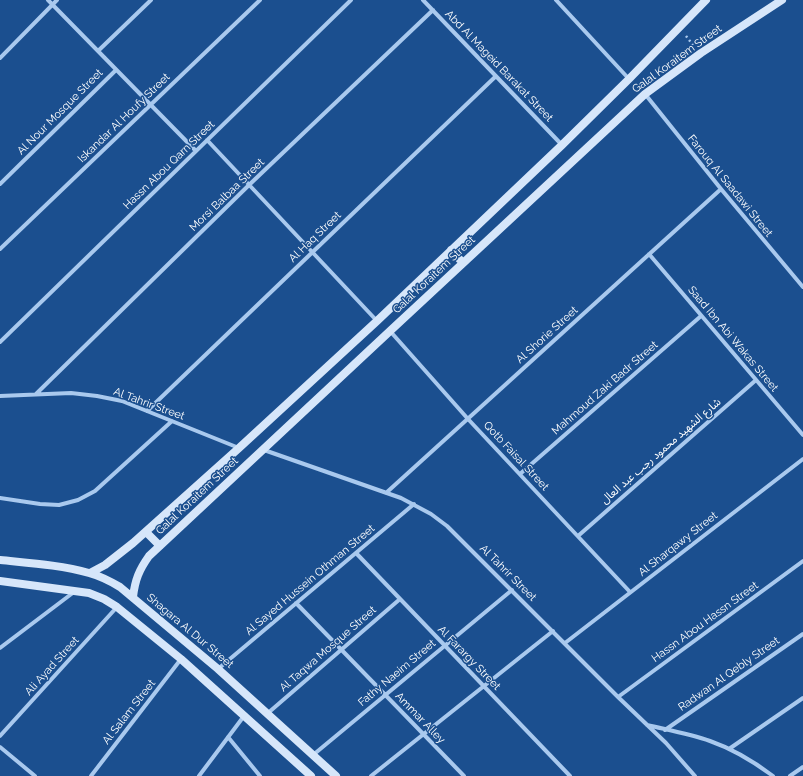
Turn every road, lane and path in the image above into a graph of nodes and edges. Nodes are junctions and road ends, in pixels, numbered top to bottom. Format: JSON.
{"nodes":[{"id":1,"x":48,"y":0,"type":"edge"},
{"id":2,"x":57,"y":0,"type":"edge"},
{"id":3,"x":151,"y":0,"type":"edge"},
{"id":4,"x":260,"y":0,"type":"edge"},
{"id":5,"x":351,"y":0,"type":"edge"},
{"id":6,"x":423,"y":0,"type":"edge"},
{"id":7,"x":556,"y":0,"type":"edge"},
{"id":8,"x":706,"y":0,"type":"edge"},
{"id":9,"x":782,"y":0,"type":"edge"},
{"id":10,"x":770,"y":3,"type":"edge"},
{"id":11,"x":53,"y":4,"type":"junction"},
{"id":12,"x":433,"y":10,"type":"junction"},
{"id":13,"x":680,"y":28,"type":"junction"},
{"id":14,"x":98,"y":51,"type":"junction"},
{"id":15,"x":701,"y":53,"type":"junction"},
{"id":16,"x":0,"y":58,"type":"edge"},
{"id":17,"x":116,"y":70,"type":"junction"},
{"id":18,"x":495,"y":77,"type":"junction"},
{"id":19,"x":629,"y":79,"type":"junction"},
{"id":20,"x":645,"y":94,"type":"junction"},
{"id":21,"x":150,"y":105,"type":"junction"},
{"id":22,"x":207,"y":140,"type":"junction"},
{"id":23,"x":562,"y":145,"type":"junction"},
{"id":24,"x":196,"y":151,"type":"junction"},
{"id":25,"x":0,"y":184,"type":"edge"},
{"id":26,"x":249,"y":185,"type":"junction"},
{"id":27,"x":720,"y":189,"type":"junction"},
{"id":28,"x":0,"y":249,"type":"edge"},
{"id":29,"x":451,"y":250,"type":"junction"},
{"id":30,"x":312,"y":253,"type":"junction"},
{"id":31,"x":649,"y":254,"type":"junction"},
{"id":32,"x":463,"y":263,"type":"junction"},
{"id":33,"x":803,"y":288,"type":"edge"},
{"id":34,"x":701,"y":316,"type":"junction"},
{"id":35,"x":376,"y":321,"type":"junction"},
{"id":36,"x":390,"y":331,"type":"junction"},
{"id":37,"x":0,"y":342,"type":"edge"},
{"id":38,"x":756,"y":380,"type":"junction"},
{"id":39,"x":36,"y":394,"type":"junction"},
{"id":40,"x":0,"y":396,"type":"edge"},
{"id":41,"x":147,"y":411,"type":"junction"},
{"id":42,"x":468,"y":418,"type":"junction"},
{"id":43,"x":172,"y":421,"type":"junction"},
{"id":44,"x":803,"y":435,"type":"edge"},
{"id":45,"x":240,"y":448,"type":"junction"},
{"id":46,"x":264,"y":450,"type":"junction"},
{"id":47,"x":803,"y":459,"type":"edge"},
{"id":48,"x":520,"y":474,"type":"junction"},
{"id":49,"x":386,"y":493,"type":"junction"},
{"id":50,"x":0,"y":498,"type":"edge"},
{"id":51,"x":414,"y":504,"type":"junction"},
{"id":52,"x":146,"y":532,"type":"junction"},
{"id":53,"x":578,"y":536,"type":"junction"},
{"id":54,"x":160,"y":546,"type":"junction"},
{"id":55,"x":356,"y":553,"type":"junction"},
{"id":56,"x":0,"y":560,"type":"edge"},
{"id":57,"x":803,"y":561,"type":"edge"},
{"id":58,"x":90,"y":573,"type":"junction"},
{"id":59,"x":0,"y":582,"type":"edge"},
{"id":60,"x":512,"y":590,"type":"junction"},
{"id":61,"x":74,"y":592,"type":"junction"},
{"id":62,"x":630,"y":592,"type":"junction"},
{"id":63,"x":133,"y":597,"type":"junction"},
{"id":64,"x":400,"y":599,"type":"junction"},
{"id":65,"x":296,"y":603,"type":"junction"},
{"id":66,"x":117,"y":607,"type":"junction"},
{"id":67,"x":553,"y":631,"type":"junction"},
{"id":68,"x":803,"y":634,"type":"edge"},
{"id":69,"x":565,"y":643,"type":"junction"},
{"id":70,"x":444,"y":646,"type":"junction"},
{"id":71,"x":0,"y":648,"type":"edge"},
{"id":72,"x":342,"y":649,"type":"junction"},
{"id":73,"x":181,"y":659,"type":"junction"},
{"id":74,"x":218,"y":669,"type":"junction"},
{"id":75,"x":483,"y":686,"type":"junction"},
{"id":76,"x":386,"y":695,"type":"junction"},
{"id":77,"x":618,"y":697,"type":"junction"},
{"id":78,"x":803,"y":698,"type":"edge"},
{"id":79,"x":268,"y":713,"type":"junction"},
{"id":80,"x":244,"y":716,"type":"junction"},
{"id":81,"x":646,"y":725,"type":"junction"},
{"id":82,"x":665,"y":730,"type":"junction"},
{"id":83,"x":424,"y":734,"type":"junction"},
{"id":84,"x":0,"y":736,"type":"edge"},
{"id":85,"x":228,"y":737,"type":"junction"},
{"id":86,"x":0,"y":747,"type":"edge"},
{"id":87,"x":730,"y":749,"type":"junction"},
{"id":88,"x":313,"y":755,"type":"junction"},
{"id":89,"x":803,"y":767,"type":"edge"},
{"id":90,"x":35,"y":776,"type":"edge"},
{"id":91,"x":91,"y":776,"type":"edge"},
{"id":92,"x":199,"y":776,"type":"edge"},
{"id":93,"x":260,"y":776,"type":"edge"},
{"id":94,"x":310,"y":776,"type":"edge"},
{"id":95,"x":336,"y":776,"type":"edge"},
{"id":96,"x":371,"y":776,"type":"edge"},
{"id":97,"x":463,"y":776,"type":"edge"},
{"id":98,"x":570,"y":776,"type":"edge"},
{"id":99,"x":695,"y":776,"type":"edge"},
{"id":100,"x":773,"y":776,"type":"edge"},
{"id":101,"x":790,"y":776,"type":"edge"}],
"edges":[{"from":1,"to":11,"type":"street"},
{"from":2,"to":11,"type":"street"},
{"from":3,"to":14,"type":"street"},
{"from":4,"to":21,"type":"street","name":"Iskandar Al Houfy Street"},
{"from":5,"to":22,"type":"street","name":"Hassn Abou Qarn Street"},
{"from":6,"to":12,"type":"street","name":"Abd Al Mageid Barakat Street"},
{"from":7,"to":19,"type":"street"},
{"from":8,"to":13,"type":"main road","name":"Galal Koraitem Street"},
{"from":9,"to":10,"type":"main road","name":"Galal Koraitem Street"},
{"from":10,"to":15,"type":"main road","name":"Galal Koraitem Street"},
{"from":11,"to":14,"type":"street"},
{"from":11,"to":16,"type":"street"},
{"from":12,"to":18,"type":"street","name":"Abd Al Mageid Barakat Street"},
{"from":12,"to":26,"type":"street","name":"Morsi Balbaa Street"},
{"from":13,"to":15,"type":"path"},
{"from":13,"to":19,"type":"main road","name":"Galal Koraitem Street"},
{"from":14,"to":17,"type":"street"},
{"from":15,"to":20,"type":"main road","name":"Galal Koraitem Street"},
{"from":17,"to":21,"type":"street"},
{"from":17,"to":25,"type":"street","name":"Al Nour Mosque Street"},
{"from":18,"to":23,"type":"street","name":"Abd Al Mageid Barakat Street"},
{"from":18,"to":30,"type":"street","name":"Al Haq Street"},
{"from":19,"to":23,"type":"main road","name":"Galal Koraitem Street"},
{"from":20,"to":27,"type":"street","name":"Farouq Al Saadawi Street"},
{"from":20,"to":32,"type":"main road","name":"Galal Koraitem Street"},
{"from":21,"to":24,"type":"street"},
{"from":21,"to":28,"type":"street","name":"Iskandar Al Houfy Street"},
{"from":22,"to":24,"type":"street","name":"Hassn Abou Qarn Street"},
{"from":22,"to":26,"type":"street"},
{"from":23,"to":29,"type":"main road","name":"Galal Koraitem Street"},
{"from":24,"to":37,"type":"street","name":"Hassn Abou Qarn Street"},
{"from":26,"to":30,"type":"street"},
{"from":26,"to":39,"type":"street","name":"Morsi Balbaa Street"},
{"from":27,"to":31,"type":"street","name":"Al Shorie Street"},
{"from":27,"to":33,"type":"street","name":"Farouq Al Saadawi Street"},
{"from":29,"to":32,"type":"main road"},
{"from":29,"to":35,"type":"main road","name":"Galal Koraitem Street"},
{"from":30,"to":35,"type":"street"},
{"from":30,"to":41,"type":"street","name":"Al Haq Street"},
{"from":31,"to":34,"type":"street","name":"Saad Ibn Abi Wakas Street"},
{"from":31,"to":42,"type":"street","name":"Al Shorie Street"},
{"from":32,"to":36,"type":"main road","name":"Galal Koraitem Street"},
{"from":34,"to":38,"type":"street","name":"Saad Ibn Abi Wakas Street"},
{"from":34,"to":48,"type":"street","name":"Mahmoud Zaki Badr Street"},
{"from":35,"to":45,"type":"main road","name":"Galal Koraitem Street"},
{"from":36,"to":42,"type":"street","name":"Qotb Faisal Street"},
{"from":36,"to":46,"type":"main road","name":"Galal Koraitem Street"},
{"from":38,"to":44,"type":"street","name":"Saad Ibn Abi Wakas Street"},
{"from":38,"to":53,"type":"street","name":"شارع الشهيد محمود رجب عبد العال"},
{"from":39,"to":40,"type":"street","name":"Al Tahrir Street"},
{"from":39,"to":41,"type":"street","name":"Al Tahrir Street"},
{"from":41,"to":43,"type":"street","name":"Al Tahrir Street"},
{"from":42,"to":48,"type":"street","name":"Qotb Faisal Street"},
{"from":42,"to":49,"type":"street","name":"Al Shorie Street"},
{"from":43,"to":45,"type":"street","name":"Al Tahrir Street"},
{"from":43,"to":50,"type":"street"},
{"from":45,"to":52,"type":"main road","name":"Galal Koraitem Street"},
{"from":46,"to":49,"type":"street","name":"Al Tahrir Street"},
{"from":46,"to":54,"type":"main road","name":"Galal Koraitem Street"},
{"from":47,"to":62,"type":"street","name":"Al Sharqawy Street"},
{"from":48,"to":53,"type":"street","name":"Qotb Faisal Street"},
{"from":49,"to":51,"type":"street","name":"Al Tahrir Street"},
{"from":51,"to":55,"type":"street","name":"Al Sayed Hussein Othman Street"},
{"from":51,"to":60,"type":"street","name":"Al Tahrir Street"},
{"from":52,"to":54,"type":"main road"},
{"from":52,"to":58,"type":"main road","name":"Galal Koraitem Street"},
{"from":53,"to":62,"type":"street","name":"Qotb Faisal Street"},
{"from":54,"to":63,"type":"main road","name":"Galal Koraitem Street"},
{"from":55,"to":64,"type":"street","name":"Al Farargy Street"},
{"from":55,"to":65,"type":"street","name":"Al Sayed Hussein Othman Street"},
{"from":56,"to":58,"type":"main road","name":"Shagara Al Dur Street"},
{"from":57,"to":77,"type":"street","name":"Hassn Abou Hassn Street"},
{"from":58,"to":63,"type":"main road","name":"Shagara Al Dur Street"},
{"from":59,"to":61,"type":"main road"},
{"from":60,"to":67,"type":"street","name":"Al Tahrir Street"},
{"from":60,"to":70,"type":"street","name":"Fathy Naeim Street"},
{"from":61,"to":66,"type":"main road"},
{"from":61,"to":71,"type":"street"},
{"from":62,"to":69,"type":"street","name":"Al Sharqawy Street"},
{"from":63,"to":74,"type":"main road","name":"Shagara Al Dur Street"},
{"from":64,"to":70,"type":"street","name":"Al Farargy Street"},
{"from":64,"to":72,"type":"street","name":"Al Taqwa Mosque Street"},
{"from":65,"to":72,"type":"street","name":"Ammar Alley"},
{"from":65,"to":74,"type":"street","name":"Al Sayed Hussein Othman Street"},
{"from":66,"to":73,"type":"main road"},
{"from":66,"to":84,"type":"street","name":"Ali Ayad Street"},
{"from":67,"to":69,"type":"street","name":"Al Tahrir Street"},
{"from":67,"to":75,"type":"street"},
{"from":68,"to":82,"type":"street","name":"Radwan Al Qebly Street"},
{"from":69,"to":77,"type":"street","name":"Al Tahrir Street"},
{"from":70,"to":75,"type":"street","name":"Al Farargy Street"},
{"from":70,"to":76,"type":"street","name":"Fathy Naeim Street"},
{"from":72,"to":76,"type":"street","name":"Ammar Alley"},
{"from":72,"to":79,"type":"street","name":"Al Taqwa Mosque Street"},
{"from":73,"to":80,"type":"main road"},
{"from":73,"to":91,"type":"street","name":"Al Salam Street"},
{"from":74,"to":79,"type":"main road","name":"Shagara Al Dur Street"},
{"from":75,"to":83,"type":"street"},
{"from":75,"to":98,"type":"street","name":"Al Farargy Street"},
{"from":76,"to":83,"type":"street","name":"Ammar Alley"},
{"from":76,"to":88,"type":"street","name":"Fathy Naeim Street"},
{"from":77,"to":81,"type":"street","name":"Al Tahrir Street"},
{"from":78,"to":87,"type":"street"},
{"from":79,"to":88,"type":"main road","name":"Shagara Al Dur Street"},
{"from":80,"to":85,"type":"street"},
{"from":80,"to":94,"type":"main road"},
{"from":81,"to":82,"type":"street"},
{"from":81,"to":99,"type":"street","name":"Al Tahrir Street"},
{"from":82,"to":87,"type":"street"},
{"from":83,"to":96,"type":"street"},
{"from":83,"to":97,"type":"street","name":"Ammar Alley"},
{"from":85,"to":92,"type":"street"},
{"from":85,"to":93,"type":"street"},
{"from":86,"to":90,"type":"street"},
{"from":87,"to":100,"type":"street"},
{"from":88,"to":95,"type":"main road","name":"Shagara Al Dur Street"},
{"from":89,"to":101,"type":"street"}]}
